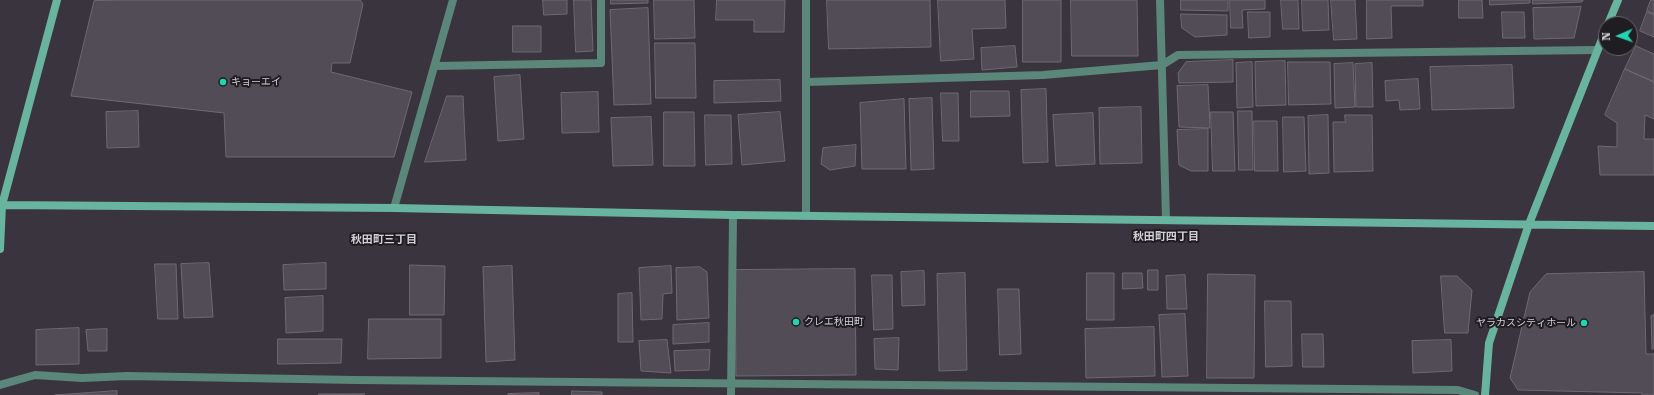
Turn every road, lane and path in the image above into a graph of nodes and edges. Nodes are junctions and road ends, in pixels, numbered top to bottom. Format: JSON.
{"nodes":[{"id":1,"x":57,"y":0,"type":"edge"},
{"id":2,"x":453,"y":0,"type":"edge"},
{"id":3,"x":601,"y":0,"type":"edge"},
{"id":4,"x":806,"y":0,"type":"edge"},
{"id":5,"x":1160,"y":0,"type":"edge"},
{"id":6,"x":1618,"y":0,"type":"edge"},
{"id":7,"x":1611,"y":16,"type":"edge"},
{"id":8,"x":1597,"y":50,"type":"joint"},
{"id":9,"x":1162,"y":65,"type":"junction"},
{"id":10,"x":435,"y":66,"type":"junction"},
{"id":11,"x":807,"y":82,"type":"junction"},
{"id":12,"x":1,"y":205,"type":"edge"},
{"id":13,"x":394,"y":208,"type":"junction"},
{"id":14,"x":733,"y":215,"type":"junction"},
{"id":15,"x":806,"y":215,"type":"junction"},
{"id":16,"x":1166,"y":219,"type":"junction"},
{"id":17,"x":1529,"y":224,"type":"junction"},
{"id":18,"x":1654,"y":226,"type":"edge"},
{"id":19,"x":0,"y":249,"type":"edge"},
{"id":20,"x":731,"y":384,"type":"junction"},
{"id":21,"x":0,"y":386,"type":"edge"},
{"id":22,"x":731,"y":395,"type":"edge"},
{"id":23,"x":1475,"y":395,"type":"edge"},
{"id":24,"x":1485,"y":395,"type":"edge"}],
"edges":[{"from":1,"to":12,"type":"street"},
{"from":2,"to":10,"type":"street"},
{"from":3,"to":10,"type":"street"},
{"from":4,"to":11,"type":"street"},
{"from":5,"to":9,"type":"street"},
{"from":6,"to":7,"type":"street"},
{"from":8,"to":9,"type":"street"},
{"from":8,"to":17,"type":"street"},
{"from":9,"to":11,"type":"street"},
{"from":9,"to":16,"type":"street"},
{"from":10,"to":13,"type":"street"},
{"from":11,"to":15,"type":"street"},
{"from":12,"to":13,"type":"street"},
{"from":12,"to":19,"type":"street"},
{"from":13,"to":14,"type":"street"},
{"from":14,"to":15,"type":"street"},
{"from":14,"to":20,"type":"street"},
{"from":15,"to":16,"type":"street"},
{"from":16,"to":17,"type":"street"},
{"from":17,"to":18,"type":"street"},
{"from":17,"to":24,"type":"street"},
{"from":20,"to":21,"type":"street"},
{"from":20,"to":22,"type":"street"},
{"from":20,"to":23,"type":"street"}]}
